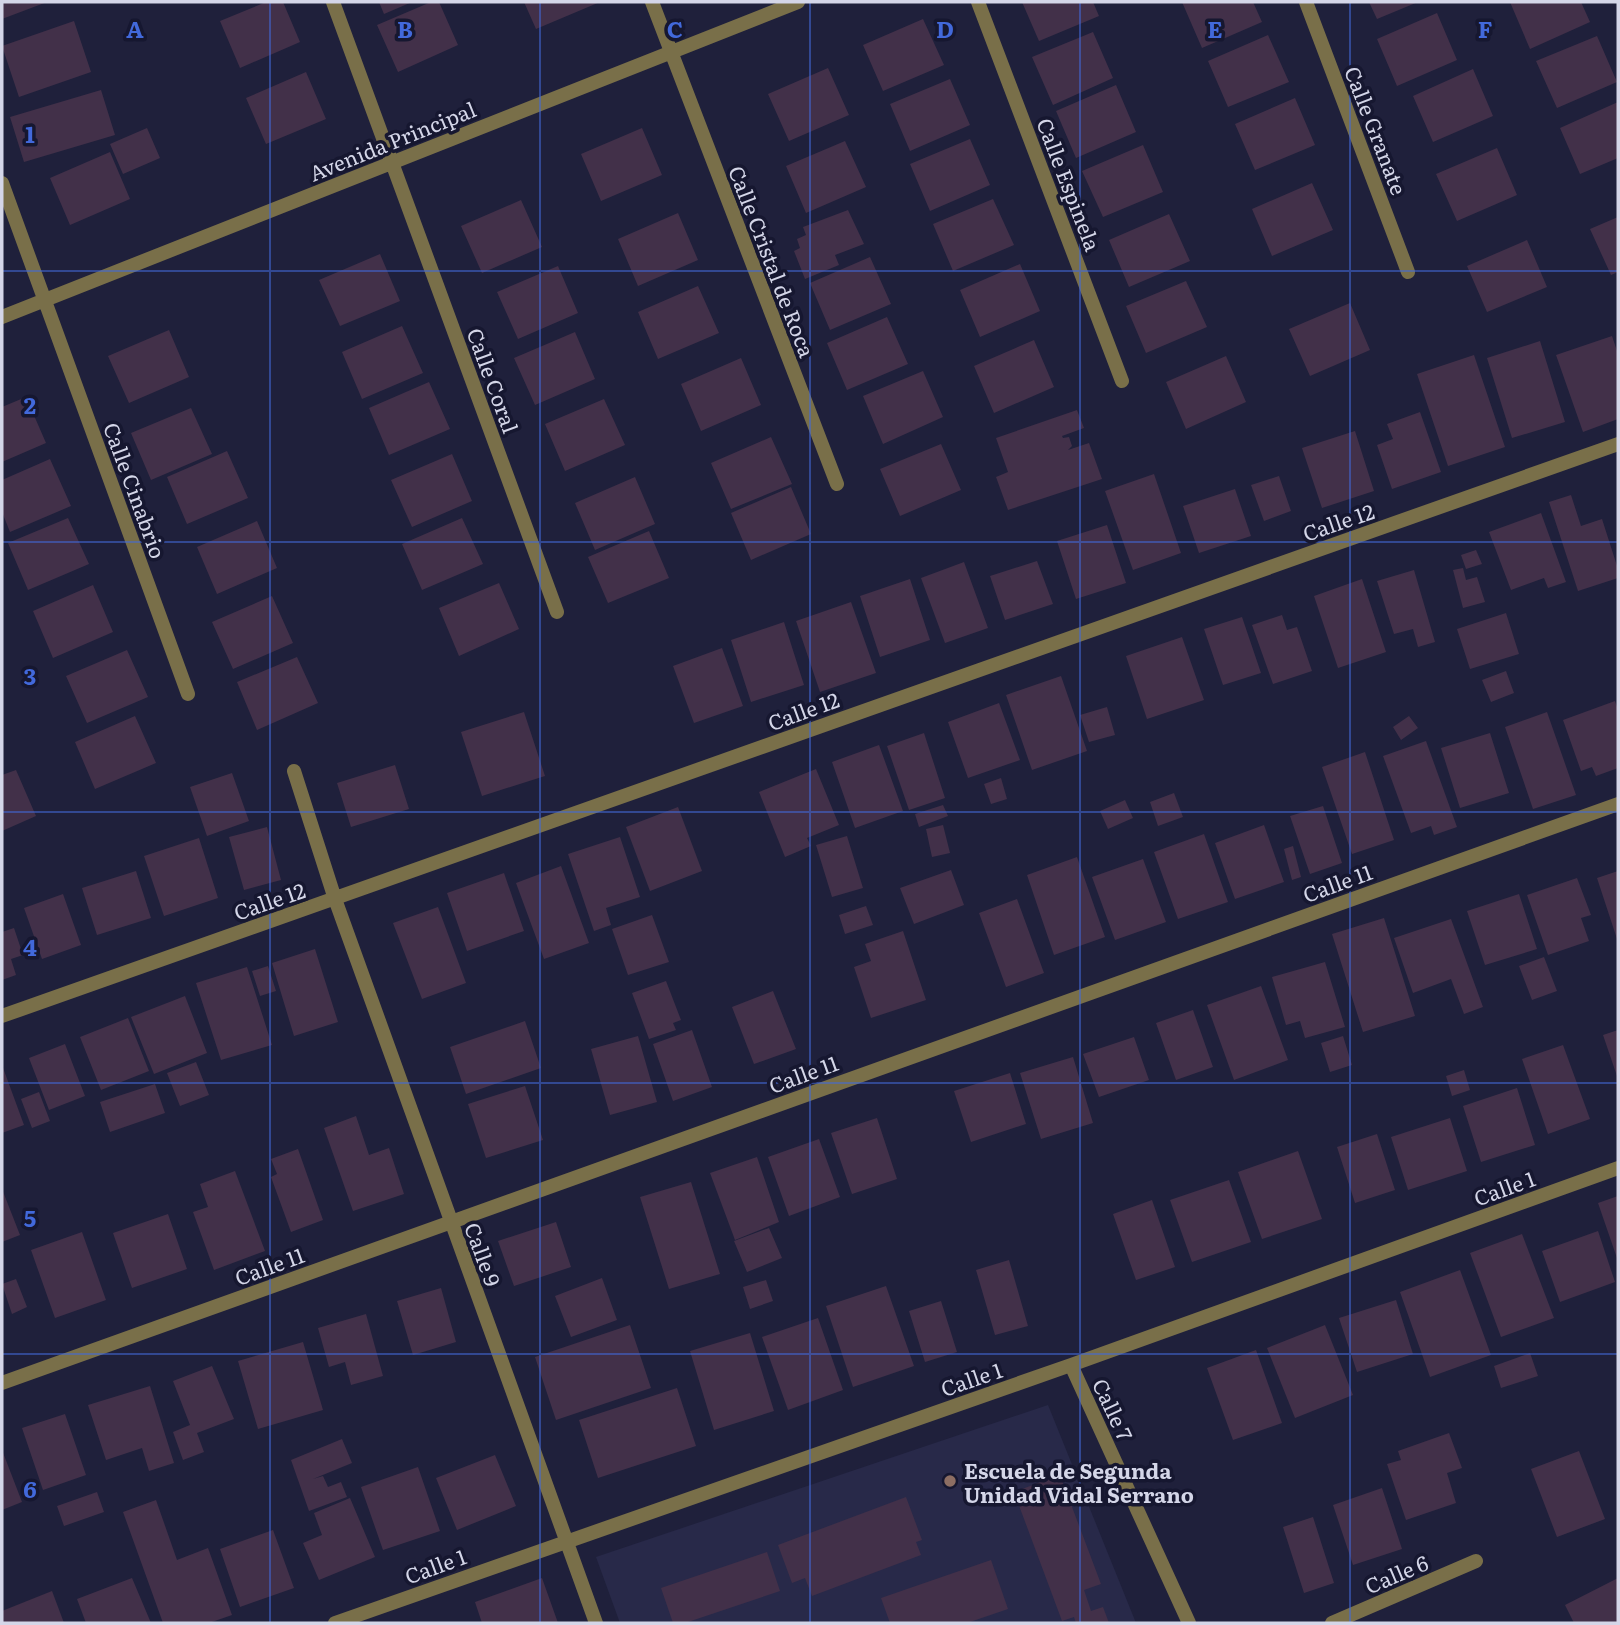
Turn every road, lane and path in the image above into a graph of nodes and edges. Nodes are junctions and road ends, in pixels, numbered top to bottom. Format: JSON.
{"nodes":[{"id":1,"x":333,"y":2,"type":"edge"},
{"id":2,"x":652,"y":2,"type":"edge"},
{"id":3,"x":798,"y":2,"type":"edge"},
{"id":4,"x":978,"y":2,"type":"edge"},
{"id":5,"x":1306,"y":2,"type":"edge"},
{"id":6,"x":670,"y":52,"type":"junction"},
{"id":7,"x":392,"y":163,"type":"junction"},
{"id":8,"x":2,"y":183,"type":"edge"},
{"id":9,"x":1408,"y":272,"type":"dead end"},
{"id":10,"x":44,"y":300,"type":"junction"},
{"id":11,"x":2,"y":317,"type":"edge"},
{"id":12,"x":1122,"y":381,"type":"dead end"},
{"id":13,"x":1618,"y":444,"type":"edge"},
{"id":14,"x":837,"y":484,"type":"dead end"},
{"id":15,"x":557,"y":612,"type":"dead end"},
{"id":16,"x":188,"y":694,"type":"dead end"},
{"id":17,"x":294,"y":771,"type":"dead end"},
{"id":18,"x":1618,"y":804,"type":"edge"},
{"id":19,"x":335,"y":899,"type":"junction"},
{"id":20,"x":2,"y":1016,"type":"edge"},
{"id":21,"x":1618,"y":1168,"type":"edge"},
{"id":22,"x":450,"y":1222,"type":"junction"},
{"id":23,"x":1071,"y":1365,"type":"junction"},
{"id":24,"x":2,"y":1383,"type":"edge"},
{"id":25,"x":568,"y":1540,"type":"junction"},
{"id":26,"x":1476,"y":1561,"type":"dead end"},
{"id":27,"x":335,"y":1623,"type":"edge"},
{"id":28,"x":596,"y":1623,"type":"edge"},
{"id":29,"x":1189,"y":1623,"type":"edge"},
{"id":30,"x":1332,"y":1623,"type":"edge"}],
"edges":[{"from":1,"to":7,"type":"street","name":"Calle Coral"},
{"from":2,"to":6,"type":"street","name":"Calle Cristal de Roca"},
{"from":3,"to":6,"type":"street","name":"Avenida Principal"},
{"from":4,"to":12,"type":"street","name":"Calle Espinela"},
{"from":5,"to":9,"type":"street","name":"Calle Granate"},
{"from":6,"to":7,"type":"street","name":"Avenida Principal"},
{"from":6,"to":14,"type":"street","name":"Calle Cristal de Roca"},
{"from":7,"to":10,"type":"street","name":"Avenida Principal"},
{"from":7,"to":15,"type":"street","name":"Calle Coral"},
{"from":8,"to":10,"type":"street","name":"Calle Cinabrio"},
{"from":10,"to":11,"type":"street","name":"Avenida Principal"},
{"from":10,"to":16,"type":"street","name":"Calle Cinabrio"},
{"from":13,"to":19,"type":"street","name":"Calle 12"},
{"from":17,"to":19,"type":"street","name":"Calle 9"},
{"from":18,"to":22,"type":"street","name":"Calle 11"},
{"from":19,"to":20,"type":"street","name":"Calle 12"},
{"from":19,"to":22,"type":"street","name":"Calle 9"},
{"from":21,"to":23,"type":"street","name":"Calle 1"},
{"from":22,"to":24,"type":"street","name":"Calle 11"},
{"from":22,"to":25,"type":"street","name":"Calle 9"},
{"from":23,"to":25,"type":"street","name":"Calle 1"},
{"from":23,"to":29,"type":"street","name":"Calle 7"},
{"from":25,"to":27,"type":"street","name":"Calle 1"},
{"from":25,"to":28,"type":"street","name":"Calle 9"},
{"from":26,"to":30,"type":"street","name":"Calle 6"}]}
